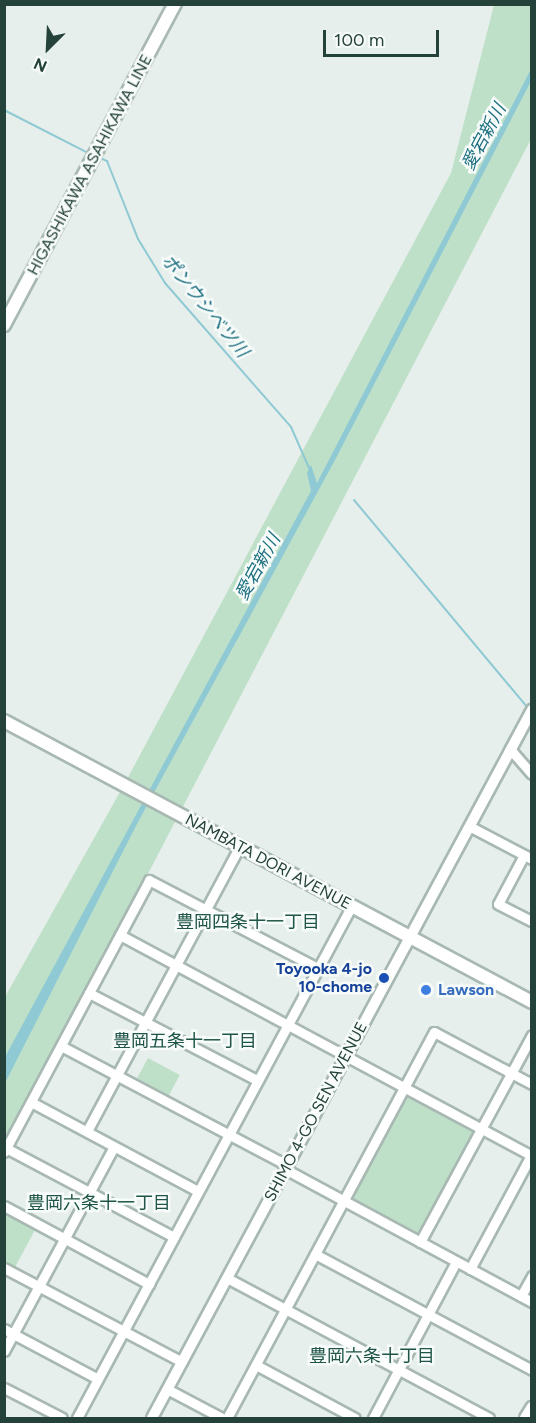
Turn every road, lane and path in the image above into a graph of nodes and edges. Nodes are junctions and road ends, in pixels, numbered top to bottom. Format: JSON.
{"nodes":[{"id":1,"x":175,"y":4,"type":"edge"},
{"id":2,"x":4,"y":325,"type":"edge"},
{"id":3,"x":529,"y":715,"type":"edge"},
{"id":4,"x":4,"y":721,"type":"edge"},
{"id":5,"x":510,"y":749,"type":"junction"},
{"id":6,"x":531,"y":774,"type":"edge"},
{"id":7,"x":469,"y":826,"type":"junction"},
{"id":8,"x":239,"y":848,"type":"junction"},
{"id":9,"x":528,"y":857,"type":"edge"},
{"id":10,"x":351,"y":907,"type":"junction"},
{"id":11,"x":206,"y":909,"type":"junction"},
{"id":12,"x":531,"y":921,"type":"edge"},
{"id":13,"x":120,"y":934,"type":"junction"},
{"id":14,"x":410,"y":938,"type":"junction"},
{"id":15,"x":177,"y":964,"type":"junction"},
{"id":16,"x":317,"y":968,"type":"junction"},
{"id":17,"x":89,"y":993,"type":"junction"},
{"id":18,"x":531,"y":1002,"type":"edge"},
{"id":19,"x":146,"y":1021,"type":"junction"},
{"id":20,"x":288,"y":1024,"type":"junction"},
{"id":21,"x":531,"y":1035,"type":"edge"},
{"id":22,"x":61,"y":1046,"type":"junction"},
{"id":23,"x":346,"y":1056,"type":"junction"},
{"id":24,"x":511,"y":1073,"type":"junction"},
{"id":25,"x":117,"y":1075,"type":"junction"},
{"id":26,"x":257,"y":1080,"type":"junction"},
{"id":27,"x":531,"y":1084,"type":"edge"},
{"id":28,"x":404,"y":1087,"type":"junction"},
{"id":29,"x":31,"y":1102,"type":"junction"},
{"id":30,"x":481,"y":1129,"type":"junction"},
{"id":31,"x":87,"y":1131,"type":"junction"},
{"id":32,"x":229,"y":1135,"type":"junction"},
{"id":33,"x":114,"y":1147,"type":"junction"},
{"id":34,"x":5,"y":1150,"type":"edge"},
{"id":35,"x":531,"y":1156,"type":"edge"},
{"id":36,"x":286,"y":1167,"type":"junction"},
{"id":37,"x":198,"y":1191,"type":"junction"},
{"id":38,"x":89,"y":1192,"type":"junction"},
{"id":39,"x":344,"y":1201,"type":"junction"},
{"id":40,"x":4,"y":1206,"type":"edge"},
{"id":41,"x":174,"y":1237,"type":"junction"},
{"id":42,"x":65,"y":1238,"type":"junction"},
{"id":43,"x":420,"y":1242,"type":"junction"},
{"id":44,"x":315,"y":1254,"type":"junction"},
{"id":45,"x":456,"y":1262,"type":"junction"},
{"id":46,"x":4,"y":1268,"type":"edge"},
{"id":47,"x":470,"y":1269,"type":"junction"},
{"id":48,"x":531,"y":1276,"type":"edge"},
{"id":49,"x":227,"y":1278,"type":"junction"},
{"id":50,"x":149,"y":1284,"type":"junction"},
{"id":51,"x":39,"y":1286,"type":"junction"},
{"id":52,"x":521,"y":1296,"type":"junction"},
{"id":53,"x":531,"y":1302,"type":"edge"},
{"id":54,"x":286,"y":1309,"type":"junction"},
{"id":55,"x":429,"y":1315,"type":"junction"},
{"id":56,"x":9,"y":1331,"type":"edge"},
{"id":57,"x":123,"y":1332,"type":"junction"},
{"id":58,"x":4,"y":1351,"type":"edge"},
{"id":59,"x":182,"y":1362,"type":"junction"},
{"id":60,"x":256,"y":1365,"type":"junction"},
{"id":61,"x":399,"y":1370,"type":"junction"},
{"id":62,"x":531,"y":1370,"type":"edge"},
{"id":63,"x":98,"y":1379,"type":"junction"},
{"id":64,"x":4,"y":1388,"type":"edge"},
{"id":65,"x":167,"y":1389,"type":"junction"},
{"id":66,"x":531,"y":1407,"type":"edge"},
{"id":67,"x":62,"y":1419,"type":"edge"},
{"id":68,"x":77,"y":1419,"type":"edge"},
{"id":69,"x":152,"y":1419,"type":"edge"},
{"id":70,"x":222,"y":1419,"type":"edge"},
{"id":71,"x":227,"y":1419,"type":"edge"},
{"id":72,"x":355,"y":1419,"type":"edge"},
{"id":73,"x":373,"y":1419,"type":"edge"},
{"id":74,"x":489,"y":1419,"type":"edge"},
{"id":75,"x":525,"y":1419,"type":"edge"}],
"edges":[{"from":1,"to":2,"type":"main road","name":"HIGASHIKAWA ASAHIKAWA LINE"},
{"from":3,"to":5,"type":"street","name":"SHIMO 4-GO SEN AVENUE"},
{"from":4,"to":8,"type":"main road","name":"NAMBATA DORI AVENUE"},
{"from":5,"to":6,"type":"street"},
{"from":5,"to":7,"type":"street","name":"SHIMO 4-GO SEN AVENUE"},
{"from":7,"to":9,"type":"street"},
{"from":7,"to":14,"type":"street","name":"SHIMO 4-GO SEN AVENUE"},
{"from":8,"to":10,"type":"main road","name":"NAMBATA DORI AVENUE"},
{"from":8,"to":11,"type":"street"},
{"from":9,"to":12,"type":"street"},
{"from":10,"to":14,"type":"main road","name":"NAMBATA DORI AVENUE"},
{"from":10,"to":16,"type":"street"},
{"from":11,"to":13,"type":"street"},
{"from":11,"to":15,"type":"street"},
{"from":11,"to":16,"type":"street"},
{"from":13,"to":15,"type":"street"},
{"from":13,"to":17,"type":"street"},
{"from":14,"to":18,"type":"main road","name":"NAMBATA DORI AVENUE"},
{"from":14,"to":23,"type":"street","name":"SHIMO 4-GO SEN AVENUE"},
{"from":15,"to":19,"type":"street"},
{"from":15,"to":20,"type":"street"},
{"from":16,"to":20,"type":"street"},
{"from":17,"to":19,"type":"street"},
{"from":17,"to":22,"type":"street"},
{"from":19,"to":25,"type":"street"},
{"from":19,"to":26,"type":"street"},
{"from":20,"to":23,"type":"street"},
{"from":20,"to":26,"type":"street"},
{"from":21,"to":24,"type":"street"},
{"from":22,"to":25,"type":"street"},
{"from":22,"to":29,"type":"street"},
{"from":23,"to":28,"type":"street"},
{"from":23,"to":36,"type":"street","name":"SHIMO 4-GO SEN AVENUE"},
{"from":24,"to":27,"type":"street"},
{"from":24,"to":28,"type":"street"},
{"from":24,"to":30,"type":"street"},
{"from":25,"to":31,"type":"street"},
{"from":25,"to":32,"type":"street"},
{"from":26,"to":32,"type":"street"},
{"from":28,"to":30,"type":"street"},
{"from":28,"to":39,"type":"street"},
{"from":29,"to":31,"type":"street"},
{"from":29,"to":34,"type":"street"},
{"from":30,"to":35,"type":"street"},
{"from":30,"to":43,"type":"street"},
{"from":31,"to":33,"type":"street"},
{"from":32,"to":36,"type":"street"},
{"from":32,"to":37,"type":"street"},
{"from":33,"to":37,"type":"street"},
{"from":33,"to":38,"type":"street"},
{"from":34,"to":38,"type":"street"},
{"from":35,"to":47,"type":"street"},
{"from":36,"to":39,"type":"street"},
{"from":36,"to":49,"type":"street","name":"SHIMO 4-GO SEN AVENUE"},
{"from":37,"to":41,"type":"street"},
{"from":38,"to":41,"type":"street"},
{"from":38,"to":42,"type":"street"},
{"from":39,"to":43,"type":"street"},
{"from":39,"to":44,"type":"street"},
{"from":40,"to":42,"type":"street"},
{"from":41,"to":50,"type":"street"},
{"from":42,"to":50,"type":"street"},
{"from":42,"to":51,"type":"street"},
{"from":43,"to":45,"type":"street"},
{"from":44,"to":54,"type":"street"},
{"from":44,"to":55,"type":"street"},
{"from":45,"to":47,"type":"street"},
{"from":45,"to":55,"type":"street"},
{"from":46,"to":51,"type":"street"},
{"from":47,"to":52,"type":"street"},
{"from":48,"to":52,"type":"street"},
{"from":49,"to":54,"type":"street"},
{"from":49,"to":59,"type":"street","name":"SHIMO 4-GO SEN AVENUE"},
{"from":50,"to":57,"type":"street"},
{"from":51,"to":56,"type":"street"},
{"from":51,"to":57,"type":"street"},
{"from":52,"to":53,"type":"street"},
{"from":54,"to":60,"type":"street"},
{"from":54,"to":61,"type":"street"},
{"from":55,"to":61,"type":"street"},
{"from":55,"to":62,"type":"street"},
{"from":56,"to":58,"type":"street"},
{"from":56,"to":63,"type":"street"},
{"from":57,"to":59,"type":"street"},
{"from":57,"to":63,"type":"street"},
{"from":59,"to":65,"type":"street","name":"SHIMO 4-GO SEN AVENUE"},
{"from":60,"to":71,"type":"street"},
{"from":60,"to":72,"type":"street"},
{"from":61,"to":73,"type":"street"},
{"from":61,"to":74,"type":"street"},
{"from":63,"to":68,"type":"street"},
{"from":64,"to":67,"type":"street"},
{"from":65,"to":69,"type":"street","name":"SHIMO 4-GO SEN AVENUE"},
{"from":65,"to":70,"type":"street"},
{"from":66,"to":75,"type":"street"}]}
